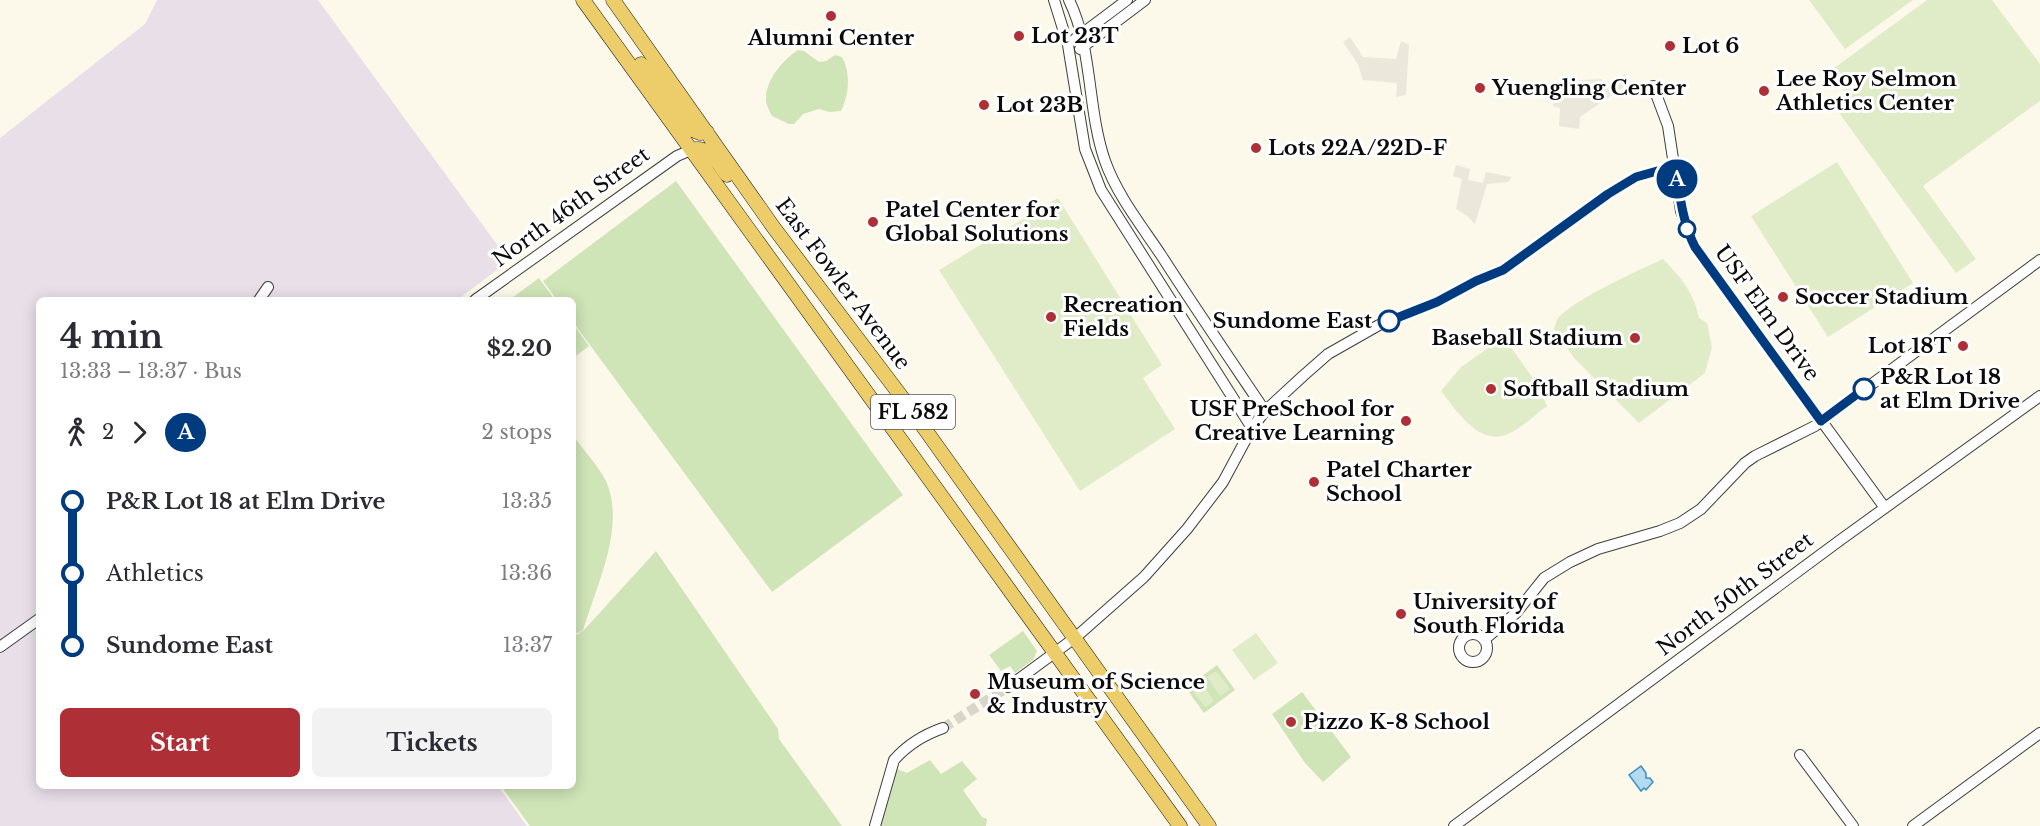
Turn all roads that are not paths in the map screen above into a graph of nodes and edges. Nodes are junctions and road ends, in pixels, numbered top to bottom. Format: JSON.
{"nodes":[{"id":1,"x":583,"y":0,"type":"edge"},
{"id":2,"x":613,"y":0,"type":"edge"},
{"id":3,"x":1053,"y":0,"type":"edge"},
{"id":4,"x":1069,"y":0,"type":"edge"},
{"id":5,"x":1127,"y":0,"type":"edge"},
{"id":6,"x":1145,"y":0,"type":"edge"},
{"id":7,"x":610,"y":38,"type":"junction"},
{"id":8,"x":1081,"y":41,"type":"junction"},
{"id":9,"x":1068,"y":45,"type":"junction"},
{"id":10,"x":1070,"y":57,"type":"junction"},
{"id":11,"x":1653,"y":86,"type":"dead end"},
{"id":12,"x":707,"y":132,"type":"junction"},
{"id":13,"x":691,"y":150,"type":"junction"},
{"id":14,"x":1675,"y":166,"type":"junction"},
{"id":15,"x":774,"y":228,"type":"junction"},
{"id":16,"x":2040,"y":260,"type":"edge"},
{"id":17,"x":268,"y":287,"type":"dead end"},
{"id":18,"x":261,"y":297,"type":"edge"},
{"id":19,"x":479,"y":297,"type":"edge"},
{"id":20,"x":2040,"y":396,"type":"edge"},
{"id":21,"x":1265,"y":411,"type":"junction"},
{"id":22,"x":1821,"y":421,"type":"junction"},
{"id":23,"x":1252,"y":428,"type":"junction"},
{"id":24,"x":1885,"y":508,"type":"junction"},
{"id":25,"x":36,"y":621,"type":"edge"},
{"id":26,"x":1076,"y":637,"type":"junction"},
{"id":27,"x":1484,"y":640,"type":"dead end"},
{"id":28,"x":0,"y":647,"type":"edge"},
{"id":29,"x":1054,"y":653,"type":"junction"},
{"id":30,"x":1008,"y":687,"type":"tunnel mouth"},
{"id":31,"x":943,"y":728,"type":"tunnel mouth"},
{"id":32,"x":2040,"y":733,"type":"edge"},
{"id":33,"x":1800,"y":755,"type":"dead end"},
{"id":34,"x":876,"y":826,"type":"edge"},
{"id":35,"x":1180,"y":826,"type":"edge"},
{"id":36,"x":1209,"y":826,"type":"edge"},
{"id":37,"x":1454,"y":826,"type":"edge"},
{"id":38,"x":1853,"y":826,"type":"edge"},
{"id":39,"x":1913,"y":826,"type":"edge"}],
"edges":[{"from":1,"to":7,"type":"main road","name":"East Fowler Avenue","number":"FL 582"},
{"from":2,"to":12,"type":"main road","name":"East Fowler Avenue","number":"FL 582"},
{"from":3,"to":9,"type":"street"},
{"from":4,"to":8,"type":"street"},
{"from":5,"to":8,"type":"street"},
{"from":6,"to":8,"type":"street"},
{"from":7,"to":12,"type":"main road"},
{"from":7,"to":13,"type":"main road","name":"East Fowler Avenue","number":"FL 582"},
{"from":8,"to":9,"type":"street"},
{"from":8,"to":10,"type":"street"},
{"from":8,"to":21,"type":"street"},
{"from":9,"to":10,"type":"street"},
{"from":10,"to":23,"type":"street"},
{"from":11,"to":14,"type":"street","name":"USF Elm Drive"},
{"from":12,"to":15,"type":"main road","name":"East Fowler Avenue","number":"FL 582"},
{"from":13,"to":15,"type":"main road"},
{"from":13,"to":19,"type":"street","name":"North 46th Street"},
{"from":13,"to":29,"type":"main road","name":"East Fowler Avenue","number":"FL 582"},
{"from":14,"to":21,"type":"street"},
{"from":14,"to":22,"type":"street","name":"USF Elm Drive"},
{"from":15,"to":26,"type":"main road","name":"East Fowler Avenue","number":"FL 582"},
{"from":16,"to":22,"type":"street"},
{"from":17,"to":18,"type":"street"},
{"from":20,"to":24,"type":"street","name":"North 50th Street"},
{"from":21,"to":23,"type":"street"},
{"from":22,"to":24,"type":"street","name":"USF Elm Drive"},
{"from":22,"to":27,"type":"street"},
{"from":23,"to":26,"type":"street"},
{"from":24,"to":37,"type":"street","name":"North 50th Street"},
{"from":25,"to":28,"type":"street"},
{"from":26,"to":29,"type":"street"},
{"from":26,"to":36,"type":"main road","name":"East Fowler Avenue","number":"FL 582"},
{"from":29,"to":30,"type":"street"},
{"from":29,"to":35,"type":"main road","name":"East Fowler Avenue","number":"FL 582"},
{"from":31,"to":34,"type":"street"},
{"from":32,"to":39,"type":"street"},
{"from":33,"to":38,"type":"street"}]}
